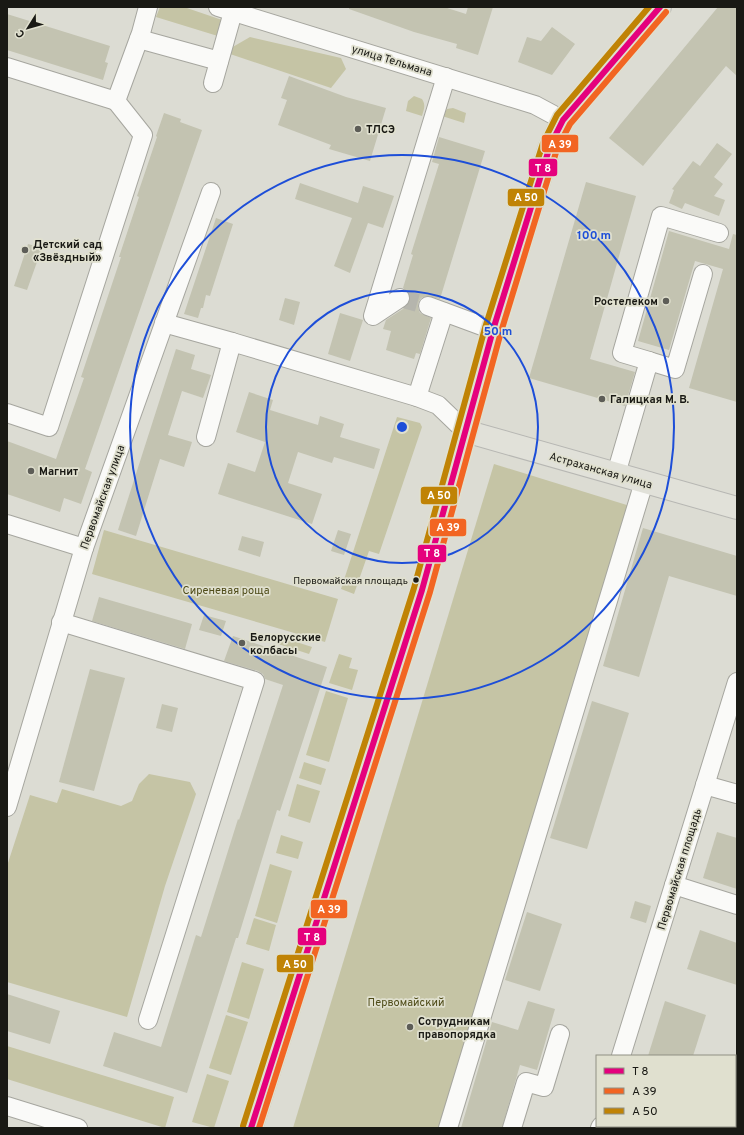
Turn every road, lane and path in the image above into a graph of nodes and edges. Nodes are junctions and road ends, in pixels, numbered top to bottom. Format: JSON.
{"nodes":[{"id":1,"x":148,"y":7,"type":"edge"},
{"id":2,"x":660,"y":7,"type":"edge"},
{"id":3,"x":226,"y":9,"type":"edge"},
{"id":4,"x":139,"y":39,"type":"junction"},
{"id":5,"x":219,"y":61,"type":"junction"},
{"id":6,"x":7,"y":67,"type":"edge"},
{"id":7,"x":446,"y":77,"type":"junction"},
{"id":8,"x":212,"y":84,"type":"dead end"},
{"id":9,"x":116,"y":100,"type":"junction"},
{"id":10,"x":563,"y":120,"type":"junction"},
{"id":11,"x":211,"y":192,"type":"dead end"},
{"id":12,"x":719,"y":233,"type":"dead end"},
{"id":13,"x":703,"y":274,"type":"dead end"},
{"id":14,"x":400,"y":298,"type":"dead end"},
{"id":15,"x":164,"y":323,"type":"junction"},
{"id":16,"x":493,"y":330,"type":"junction"},
{"id":17,"x":232,"y":342,"type":"junction"},
{"id":18,"x":649,"y":361,"type":"junction"},
{"id":19,"x":417,"y":397,"type":"junction"},
{"id":20,"x":7,"y":413,"type":"edge"},
{"id":21,"x":465,"y":431,"type":"junction"},
{"id":22,"x":206,"y":437,"type":"dead end"},
{"id":23,"x":616,"y":474,"type":"junction"},
{"id":24,"x":644,"y":482,"type":"junction"},
{"id":25,"x":737,"y":508,"type":"edge"},
{"id":26,"x":7,"y":525,"type":"edge"},
{"id":27,"x":84,"y":548,"type":"junction"},
{"id":28,"x":61,"y":622,"type":"junction"},
{"id":29,"x":737,"y":682,"type":"edge"},
{"id":30,"x":705,"y":785,"type":"junction"},
{"id":31,"x":737,"y":794,"type":"edge"},
{"id":32,"x":7,"y":807,"type":"edge"},
{"id":33,"x":674,"y":885,"type":"junction"},
{"id":34,"x":737,"y":905,"type":"edge"},
{"id":35,"x":148,"y":1020,"type":"dead end"},
{"id":36,"x":560,"y":1034,"type":"dead end"},
{"id":37,"x":621,"y":1055,"type":"edge"},
{"id":38,"x":7,"y":1106,"type":"edge"},
{"id":39,"x":78,"y":1128,"type":"edge"},
{"id":40,"x":251,"y":1128,"type":"edge"},
{"id":41,"x":448,"y":1128,"type":"edge"},
{"id":42,"x":512,"y":1128,"type":"edge"}],
"edges":[{"from":1,"to":4,"type":"street"},
{"from":2,"to":10,"type":"main road"},
{"from":3,"to":5,"type":"street"},
{"from":3,"to":7,"type":"street","name":"улица Тельмана"},
{"from":4,"to":5,"type":"street"},
{"from":4,"to":9,"type":"street"},
{"from":5,"to":8,"type":"street"},
{"from":6,"to":9,"type":"street"},
{"from":7,"to":10,"type":"street","name":"улица Тельмана"},
{"from":7,"to":14,"type":"street"},
{"from":9,"to":20,"type":"street"},
{"from":10,"to":16,"type":"main road"},
{"from":11,"to":15,"type":"street","name":"Первомайская улица"},
{"from":12,"to":18,"type":"street"},
{"from":13,"to":18,"type":"street"},
{"from":15,"to":17,"type":"street"},
{"from":15,"to":27,"type":"street","name":"Первомайская улица"},
{"from":16,"to":19,"type":"street"},
{"from":16,"to":21,"type":"main road"},
{"from":17,"to":19,"type":"street"},
{"from":17,"to":22,"type":"street"},
{"from":18,"to":23,"type":"street"},
{"from":19,"to":21,"type":"street"},
{"from":21,"to":23,"type":"main road","name":"Астраханская улица"},
{"from":21,"to":40,"type":"main road"},
{"from":23,"to":24,"type":"main road","name":"Астраханская улица"},
{"from":24,"to":25,"type":"main road","name":"Астраханская улица"},
{"from":24,"to":41,"type":"street"},
{"from":26,"to":27,"type":"street"},
{"from":27,"to":28,"type":"street","name":"Первомайская улица"},
{"from":28,"to":32,"type":"street","name":"Первомайская улица"},
{"from":28,"to":35,"type":"street"},
{"from":29,"to":30,"type":"street","name":"Первомайская площадь"},
{"from":30,"to":31,"type":"street"},
{"from":30,"to":33,"type":"street","name":"Первомайская площадь"},
{"from":33,"to":34,"type":"street"},
{"from":33,"to":37,"type":"street","name":"Первомайская площадь"},
{"from":36,"to":42,"type":"street"},
{"from":38,"to":39,"type":"street"}]}
